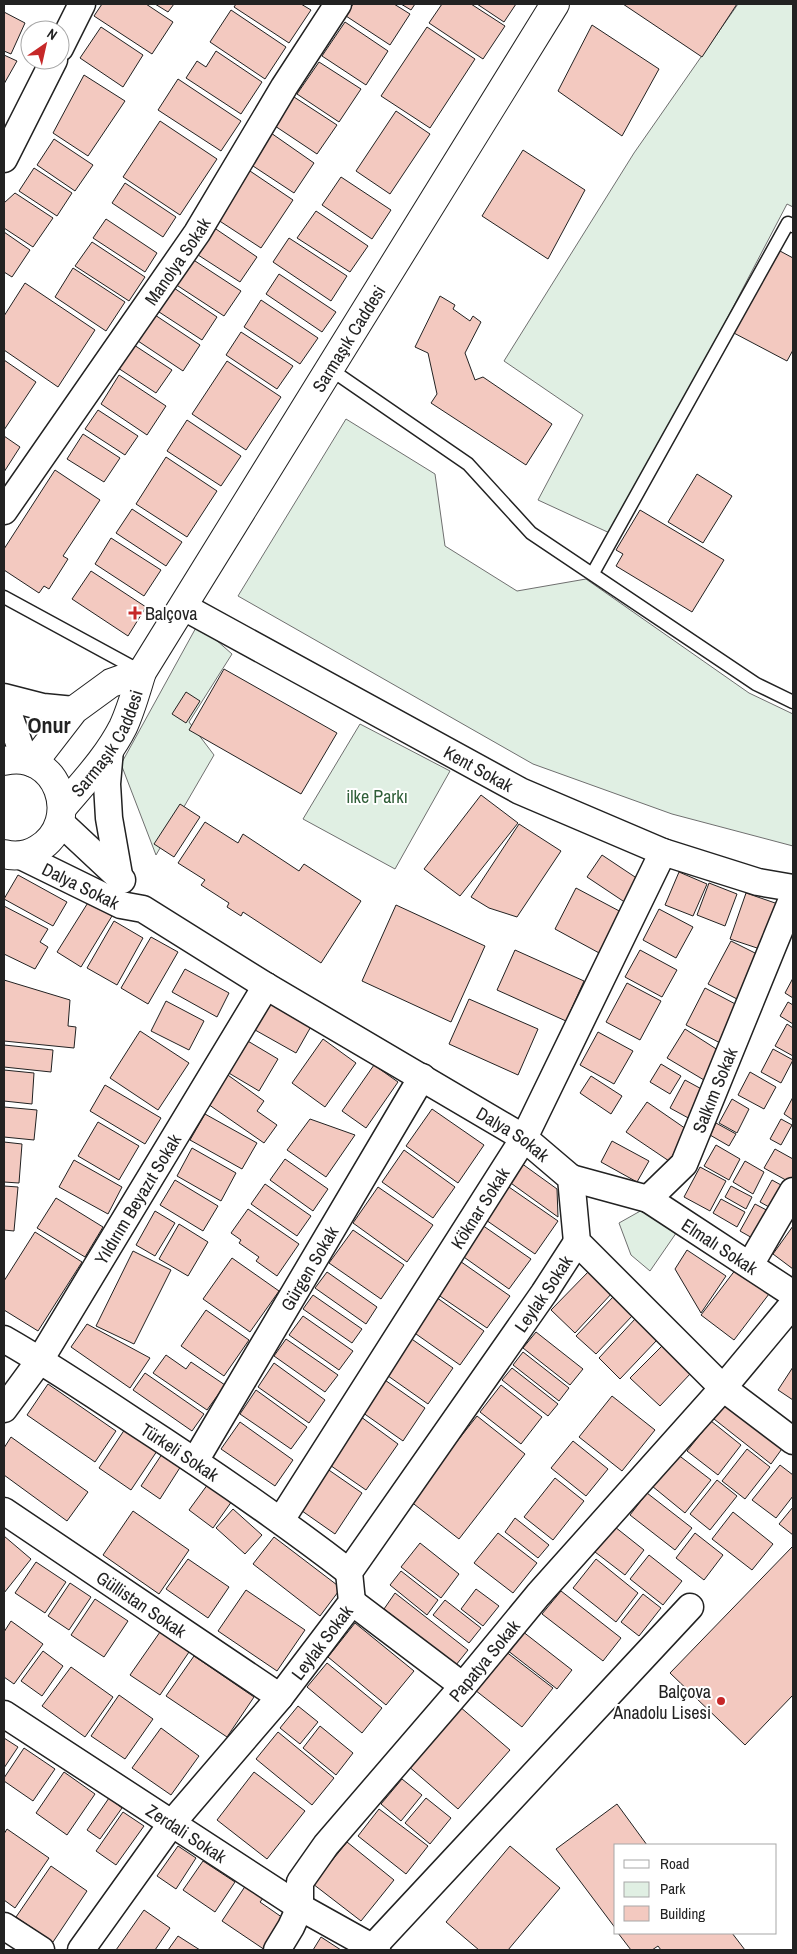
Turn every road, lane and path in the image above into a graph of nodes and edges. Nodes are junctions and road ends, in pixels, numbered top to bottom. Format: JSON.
{"nodes":[{"id":1,"x":82,"y":4,"type":"edge"},
{"id":2,"x":338,"y":4,"type":"edge"},
{"id":3,"x":554,"y":4,"type":"edge"},
{"id":4,"x":70,"y":28,"type":"edge"},
{"id":5,"x":49,"y":70,"type":"edge"},
{"id":6,"x":4,"y":159,"type":"edge"},
{"id":7,"x":793,"y":226,"type":"edge"},
{"id":8,"x":330,"y":369,"type":"junction"},
{"id":9,"x":4,"y":511,"type":"edge"},
{"id":10,"x":593,"y":573,"type":"junction"},
{"id":11,"x":4,"y":597,"type":"edge"},
{"id":12,"x":184,"y":607,"type":"junction"},
{"id":13,"x":142,"y":672,"type":"junction"},
{"id":14,"x":4,"y":699,"type":"edge"},
{"id":15,"x":793,"y":702,"type":"edge"},
{"id":16,"x":74,"y":710,"type":"junction"},
{"id":17,"x":110,"y":749,"type":"junction"},
{"id":18,"x":20,"y":761,"type":"edge"},
{"id":19,"x":61,"y":815,"type":"junction"},
{"id":20,"x":663,"y":852,"type":"junction"},
{"id":21,"x":12,"y":855,"type":"edge"},
{"id":22,"x":119,"y":875,"type":"junction"},
{"id":23,"x":793,"y":888,"type":"edge"},
{"id":24,"x":793,"y":897,"type":"edge"},
{"id":25,"x":143,"y":909,"type":"junction"},
{"id":26,"x":266,"y":986,"type":"junction"},
{"id":27,"x":422,"y":1077,"type":"junction"},
{"id":28,"x":524,"y":1138,"type":"junction"},
{"id":29,"x":571,"y":1178,"type":"junction"},
{"id":30,"x":793,"y":1191,"type":"edge"},
{"id":31,"x":648,"y":1199,"type":"junction"},
{"id":32,"x":577,"y":1242,"type":"junction"},
{"id":33,"x":750,"y":1264,"type":"junction"},
{"id":34,"x":793,"y":1294,"type":"edge"},
{"id":35,"x":793,"y":1304,"type":"edge"},
{"id":36,"x":4,"y":1339,"type":"edge"},
{"id":37,"x":40,"y":1360,"type":"junction"},
{"id":38,"x":723,"y":1388,"type":"junction"},
{"id":39,"x":4,"y":1409,"type":"edge"},
{"id":40,"x":793,"y":1441,"type":"edge"},
{"id":41,"x":195,"y":1461,"type":"junction"},
{"id":42,"x":4,"y":1511,"type":"edge"},
{"id":43,"x":281,"y":1520,"type":"junction"},
{"id":44,"x":349,"y":1572,"type":"junction"},
{"id":45,"x":352,"y":1602,"type":"junction"},
{"id":46,"x":690,"y":1607,"type":"dead end"},
{"id":47,"x":463,"y":1686,"type":"junction"},
{"id":48,"x":280,"y":1697,"type":"junction"},
{"id":49,"x":4,"y":1714,"type":"edge"},
{"id":50,"x":172,"y":1823,"type":"junction"},
{"id":51,"x":300,"y":1907,"type":"junction"},
{"id":52,"x":4,"y":1926,"type":"edge"},
{"id":53,"x":375,"y":1949,"type":"edge"},
{"id":54,"x":41,"y":1950,"type":"edge"},
{"id":55,"x":81,"y":1950,"type":"edge"},
{"id":56,"x":277,"y":1950,"type":"edge"}],
"edges":[{"from":1,"to":4,"type":"street"},
{"from":2,"to":9,"type":"street","name":"Manolya Sokak"},
{"from":3,"to":8,"type":"main road","name":"Sarmaşık Caddesi"},
{"from":5,"to":6,"type":"street"},
{"from":7,"to":10,"type":"lane"},
{"from":8,"to":10,"type":"lane"},
{"from":8,"to":12,"type":"main road","name":"Sarmaşık Caddesi"},
{"from":10,"to":15,"type":"lane"},
{"from":11,"to":13,"type":"lane"},
{"from":12,"to":13,"type":"main road","name":"Sarmaşık Caddesi"},
{"from":12,"to":20,"type":"street","name":"Kent Sokak"},
{"from":13,"to":16,"type":"main road","name":"Sarmaşık Caddesi"},
{"from":13,"to":17,"type":"main road","name":"Sarmaşık Caddesi"},
{"from":14,"to":16,"type":"street"},
{"from":14,"to":18,"type":"street"},
{"from":16,"to":18,"type":"main road","name":"Sarmaşık Caddesi"},
{"from":17,"to":19,"type":"main road","name":"Sarmaşık Caddesi"},
{"from":17,"to":22,"type":"street"},
{"from":18,"to":19,"type":"main road"},
{"from":19,"to":21,"type":"main road","name":"Sarmaşık Caddesi"},
{"from":19,"to":22,"type":"street","name":"Dalya Sokak"},
{"from":20,"to":23,"type":"street","name":"Kent Sokak"},
{"from":20,"to":28,"type":"street","name":"Köknar Sokak"},
{"from":21,"to":25,"type":"street","name":"Dalya Sokak"},
{"from":22,"to":25,"type":"street","name":"Dalya Sokak"},
{"from":24,"to":31,"type":"street","name":"Salkım Sokak"},
{"from":25,"to":26,"type":"street","name":"Dalya Sokak"},
{"from":26,"to":27,"type":"street","name":"Dalya Sokak"},
{"from":26,"to":37,"type":"street","name":"Yıldırım Beyazıt Sokak"},
{"from":27,"to":28,"type":"street","name":"Dalya Sokak"},
{"from":27,"to":41,"type":"street","name":"Gürgen Sokak"},
{"from":28,"to":29,"type":"street","name":"Dalya Sokak"},
{"from":28,"to":43,"type":"street","name":"Köknar Sokak"},
{"from":29,"to":31,"type":"street"},
{"from":29,"to":32,"type":"street"},
{"from":30,"to":33,"type":"street"},
{"from":31,"to":33,"type":"street","name":"Elmalı Sokak"},
{"from":32,"to":38,"type":"street"},
{"from":32,"to":44,"type":"street","name":"Leylak Sokak"},
{"from":33,"to":34,"type":"street","name":"Elmalı Sokak"},
{"from":35,"to":38,"type":"street","name":"Papatya Sokak"},
{"from":36,"to":37,"type":"street","name":"Türkeli Sokak"},
{"from":37,"to":39,"type":"street","name":"Yıldırım Beyazıt Sokak"},
{"from":37,"to":41,"type":"street","name":"Türkeli Sokak"},
{"from":38,"to":40,"type":"street"},
{"from":38,"to":47,"type":"street","name":"Papatya Sokak"},
{"from":41,"to":43,"type":"street","name":"Türkeli Sokak"},
{"from":42,"to":48,"type":"street","name":"Güllistan Sokak"},
{"from":43,"to":44,"type":"street","name":"Türkeli Sokak"},
{"from":44,"to":45,"type":"street","name":"Leylak Sokak"},
{"from":45,"to":47,"type":"street"},
{"from":45,"to":48,"type":"street","name":"Leylak Sokak"},
{"from":46,"to":53,"type":"street"},
{"from":47,"to":51,"type":"street","name":"Papatya Sokak"},
{"from":48,"to":50,"type":"street","name":"Leylak Sokak"},
{"from":49,"to":50,"type":"street","name":"Zerdali Sokak"},
{"from":50,"to":51,"type":"street","name":"Zerdali Sokak"},
{"from":50,"to":55,"type":"street","name":"Leylak Sokak"},
{"from":51,"to":53,"type":"street","name":"Zerdali Sokak"},
{"from":51,"to":56,"type":"street","name":"Papatya Sokak"},
{"from":52,"to":54,"type":"street"}]}
